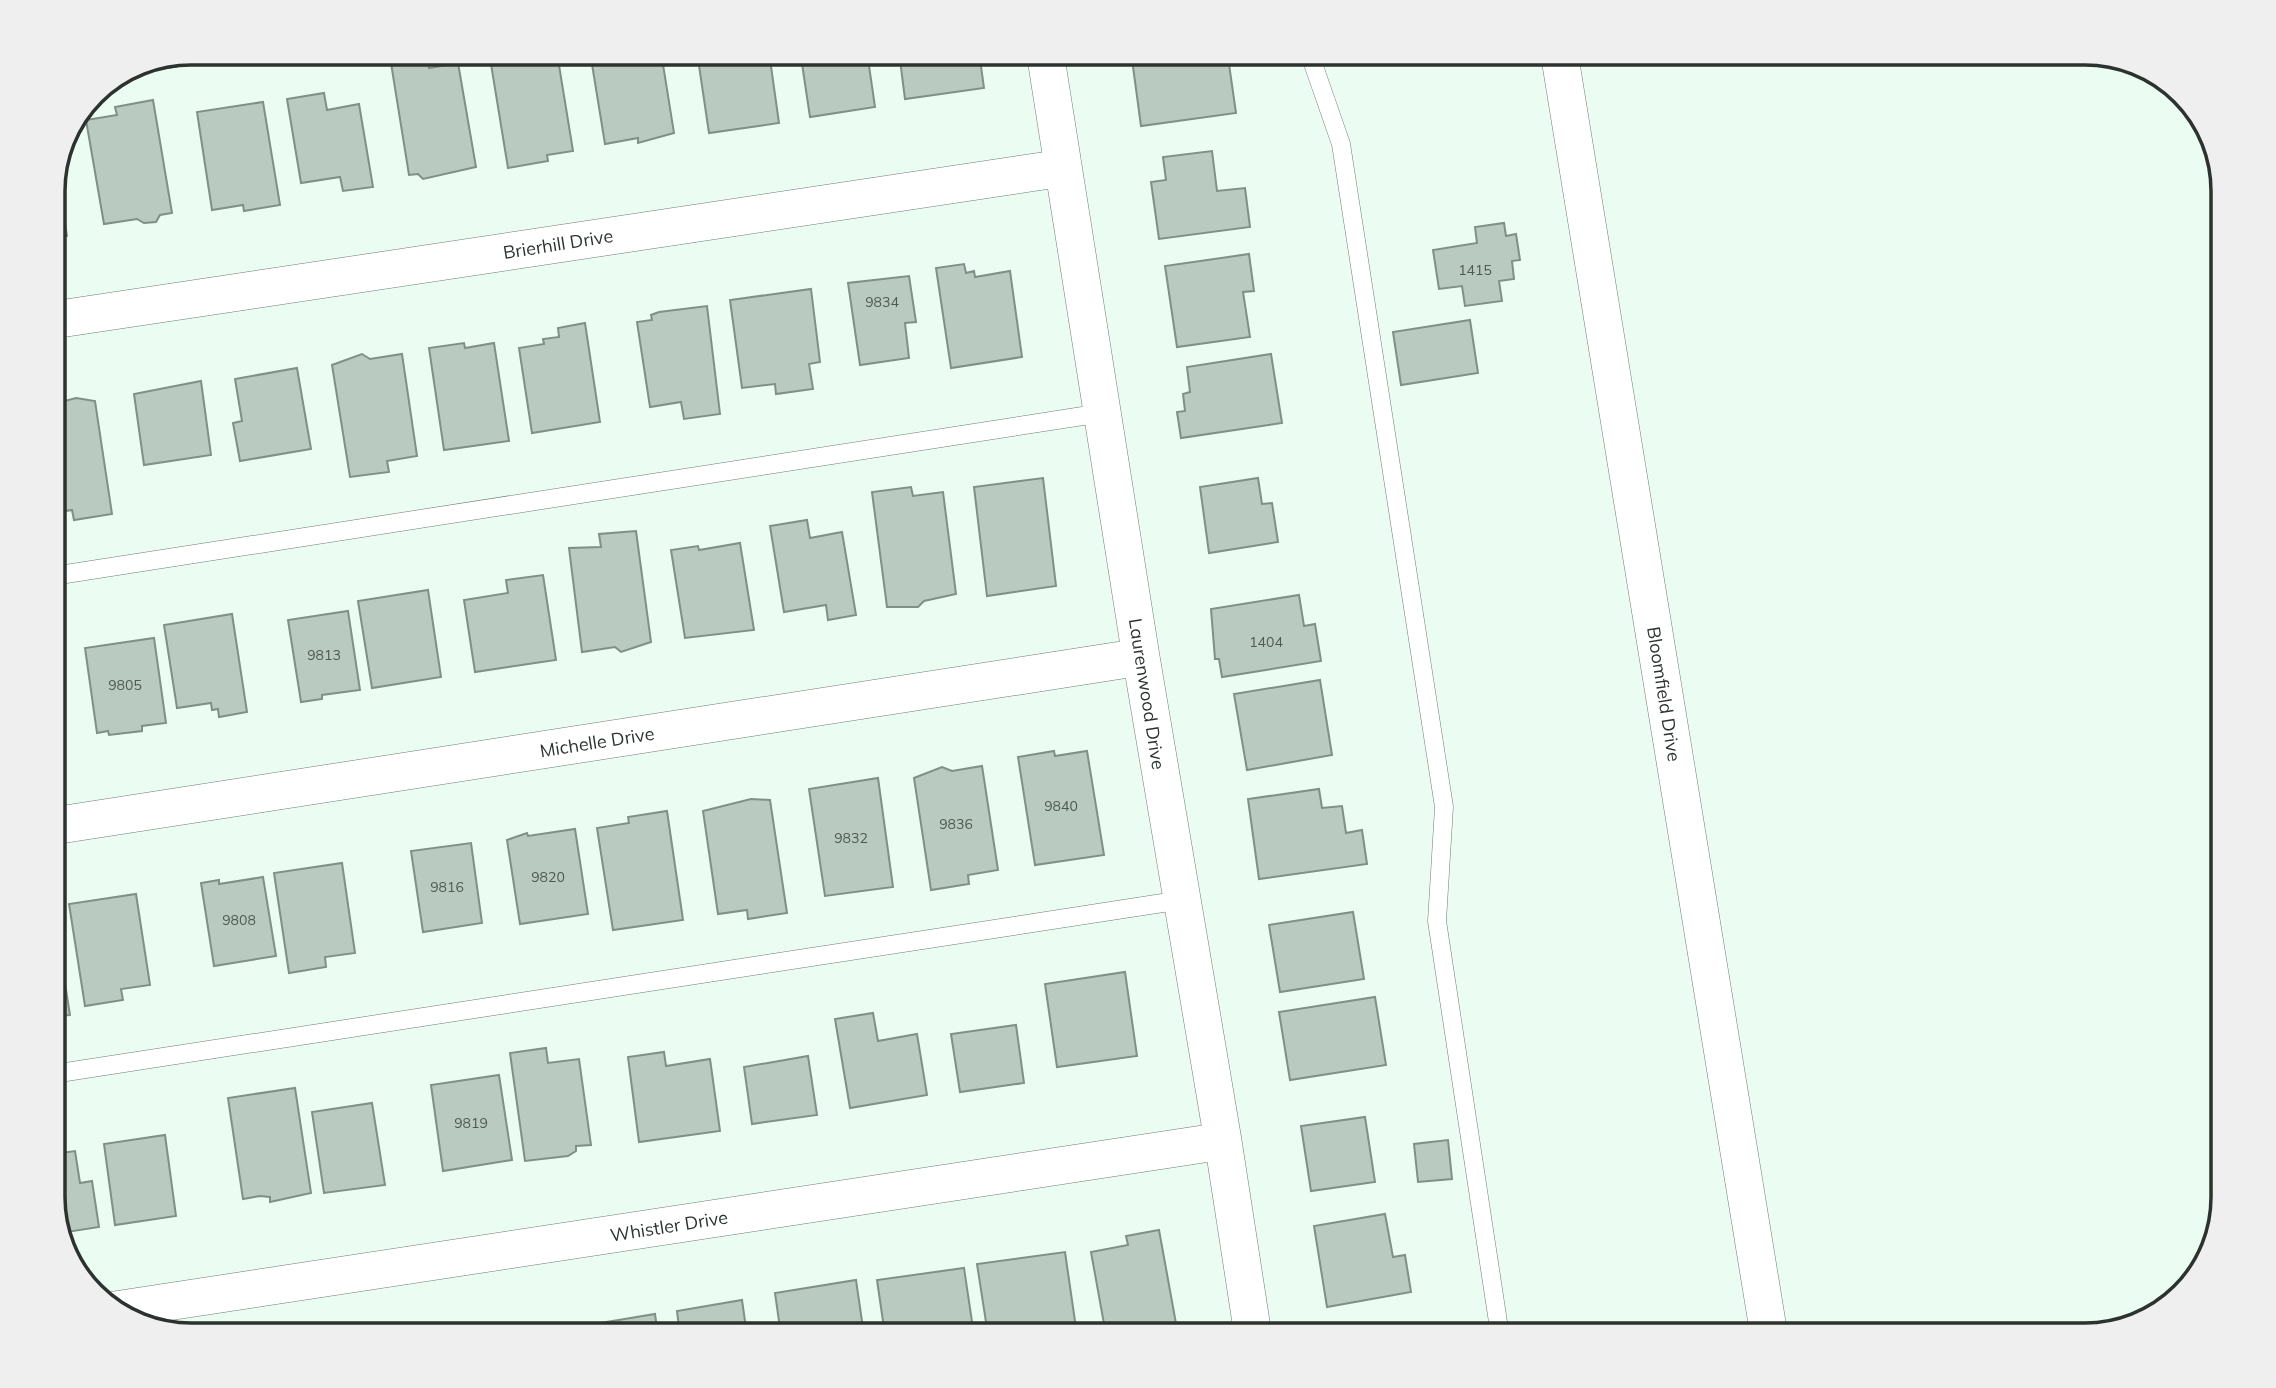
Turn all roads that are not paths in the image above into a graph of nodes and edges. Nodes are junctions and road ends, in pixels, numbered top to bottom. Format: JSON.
{"nodes":[{"id":1,"x":1047,"y":65,"type":"edge"},
{"id":2,"x":1314,"y":65,"type":"edge"},
{"id":3,"x":1561,"y":65,"type":"edge"},
{"id":4,"x":1063,"y":168,"type":"junction"},
{"id":5,"x":65,"y":318,"type":"edge"},
{"id":6,"x":1102,"y":413,"type":"junction"},
{"id":7,"x":65,"y":574,"type":"edge"},
{"id":8,"x":1141,"y":657,"type":"junction"},
{"id":9,"x":65,"y":824,"type":"edge"},
{"id":10,"x":1182,"y":900,"type":"junction"},
{"id":11,"x":65,"y":1072,"type":"edge"},
{"id":12,"x":1223,"y":1141,"type":"junction"},
{"id":13,"x":131,"y":1308,"type":"edge"},
{"id":14,"x":1251,"y":1323,"type":"edge"},
{"id":15,"x":1498,"y":1323,"type":"edge"},
{"id":16,"x":1767,"y":1323,"type":"edge"}],
"edges":[{"from":1,"to":4,"type":"street","name":"Laurenwood Drive"},
{"from":2,"to":15,"type":"lane"},
{"from":3,"to":16,"type":"street","name":"Bloomfield Drive"},
{"from":4,"to":5,"type":"street","name":"Brierhill Drive"},
{"from":4,"to":6,"type":"street","name":"Laurenwood Drive"},
{"from":6,"to":7,"type":"lane"},
{"from":6,"to":8,"type":"street","name":"Laurenwood Drive"},
{"from":8,"to":9,"type":"street","name":"Michelle Drive"},
{"from":8,"to":10,"type":"street","name":"Laurenwood Drive"},
{"from":10,"to":11,"type":"lane"},
{"from":10,"to":12,"type":"street","name":"Laurenwood Drive"},
{"from":12,"to":13,"type":"street","name":"Whistler Drive"},
{"from":12,"to":14,"type":"street","name":"Laurenwood Drive"}]}
